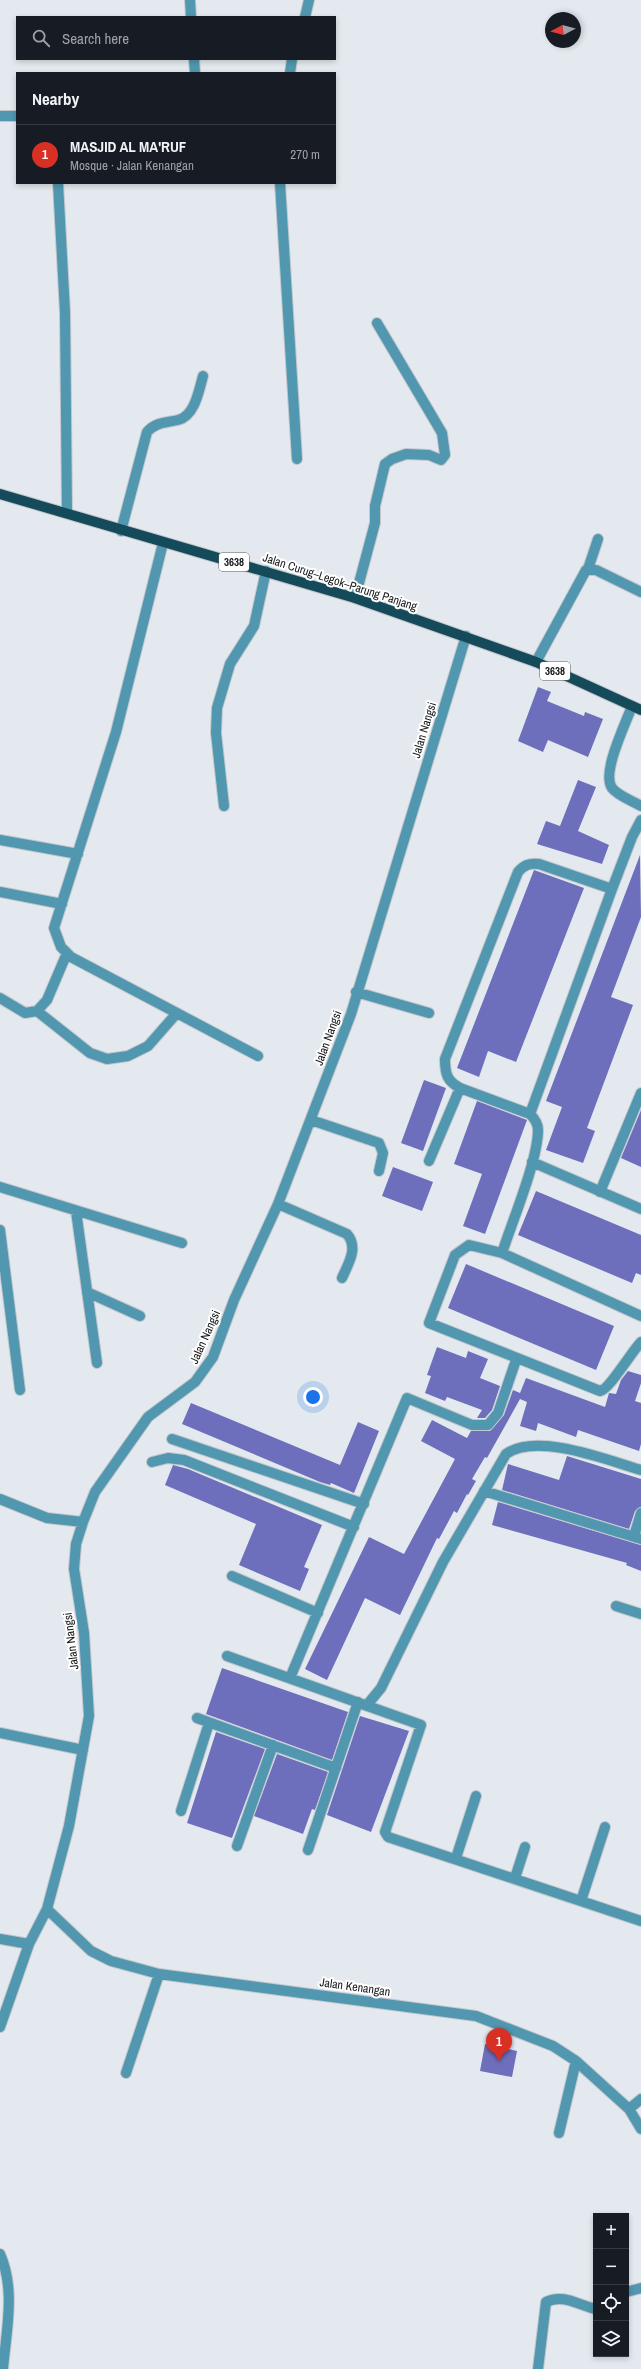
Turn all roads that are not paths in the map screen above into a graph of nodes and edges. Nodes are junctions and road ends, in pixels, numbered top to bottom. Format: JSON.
{"nodes":[{"id":1,"x":190,"y":0,"type":"edge"},
{"id":2,"x":309,"y":0,"type":"edge"},
{"id":3,"x":191,"y":16,"type":"edge"},
{"id":4,"x":305,"y":16,"type":"edge"},
{"id":5,"x":194,"y":60,"type":"edge"},
{"id":6,"x":292,"y":60,"type":"edge"},
{"id":7,"x":195,"y":72,"type":"edge"},
{"id":8,"x":290,"y":72,"type":"edge"},
{"id":9,"x":0,"y":116,"type":"edge"},
{"id":10,"x":16,"y":116,"type":"edge"},
{"id":11,"x":58,"y":184,"type":"edge"},
{"id":12,"x":280,"y":184,"type":"edge"},
{"id":13,"x":377,"y":323,"type":"dead end"},
{"id":14,"x":203,"y":376,"type":"dead end"},
{"id":15,"x":297,"y":459,"type":"dead end"},
{"id":16,"x":0,"y":494,"type":"edge"},
{"id":17,"x":67,"y":513,"type":"junction"},
{"id":18,"x":121,"y":531,"type":"junction"},
{"id":19,"x":598,"y":539,"type":"dead end"},
{"id":20,"x":163,"y":543,"type":"junction"},
{"id":21,"x":588,"y":569,"type":"junction"},
{"id":22,"x":266,"y":571,"type":"junction"},
{"id":23,"x":641,"y":592,"type":"edge"},
{"id":24,"x":355,"y":598,"type":"junction"},
{"id":25,"x":466,"y":636,"type":"junction"},
{"id":26,"x":536,"y":662,"type":"junction"},
{"id":27,"x":636,"y":708,"type":"edge"},
{"id":28,"x":224,"y":806,"type":"dead end"},
{"id":29,"x":641,"y":806,"type":"edge"},
{"id":30,"x":641,"y":820,"type":"edge"},
{"id":31,"x":0,"y":840,"type":"edge"},
{"id":32,"x":78,"y":854,"type":"junction"},
{"id":33,"x":612,"y":889,"type":"junction"},
{"id":34,"x":0,"y":892,"type":"edge"},
{"id":35,"x":62,"y":904,"type":"junction"},
{"id":36,"x":67,"y":953,"type":"junction"},
{"id":37,"x":356,"y":992,"type":"junction"},
{"id":38,"x":0,"y":998,"type":"edge"},
{"id":39,"x":37,"y":1011,"type":"junction"},
{"id":40,"x":177,"y":1013,"type":"junction"},
{"id":41,"x":429,"y":1013,"type":"dead end"},
{"id":42,"x":258,"y":1056,"type":"dead end"},
{"id":43,"x":460,"y":1088,"type":"junction"},
{"id":44,"x":640,"y":1099,"type":"edge"},
{"id":45,"x":530,"y":1114,"type":"junction"},
{"id":46,"x":311,"y":1120,"type":"junction"},
{"id":47,"x":429,"y":1161,"type":"dead end"},
{"id":48,"x":532,"y":1162,"type":"junction"},
{"id":49,"x":379,"y":1171,"type":"dead end"},
{"id":50,"x":0,"y":1187,"type":"edge"},
{"id":51,"x":600,"y":1192,"type":"junction"},
{"id":52,"x":278,"y":1204,"type":"junction"},
{"id":53,"x":641,"y":1209,"type":"edge"},
{"id":54,"x":76,"y":1211,"type":"junction"},
{"id":55,"x":0,"y":1230,"type":"edge"},
{"id":56,"x":182,"y":1243,"type":"dead end"},
{"id":57,"x":502,"y":1252,"type":"junction"},
{"id":58,"x":342,"y":1278,"type":"dead end"},
{"id":59,"x":87,"y":1292,"type":"junction"},
{"id":60,"x":140,"y":1316,"type":"dead end"},
{"id":61,"x":641,"y":1316,"type":"edge"},
{"id":62,"x":641,"y":1342,"type":"edge"},
{"id":63,"x":516,"y":1360,"type":"junction"},
{"id":64,"x":97,"y":1363,"type":"dead end"},
{"id":65,"x":20,"y":1390,"type":"dead end"},
{"id":66,"x":172,"y":1439,"type":"dead end"},
{"id":67,"x":152,"y":1462,"type":"dead end"},
{"id":68,"x":641,"y":1470,"type":"edge"},
{"id":69,"x":484,"y":1491,"type":"junction"},
{"id":70,"x":0,"y":1499,"type":"edge"},
{"id":71,"x":362,"y":1507,"type":"junction"},
{"id":72,"x":641,"y":1513,"type":"edge"},
{"id":73,"x":83,"y":1522,"type":"junction"},
{"id":74,"x":355,"y":1524,"type":"junction"},
{"id":75,"x":637,"y":1537,"type":"edge"},
{"id":76,"x":232,"y":1576,"type":"dead end"},
{"id":77,"x":616,"y":1606,"type":"dead end"},
{"id":78,"x":318,"y":1613,"type":"junction"},
{"id":79,"x":641,"y":1614,"type":"edge"},
{"id":80,"x":227,"y":1656,"type":"dead end"},
{"id":81,"x":290,"y":1678,"type":"junction"},
{"id":82,"x":363,"y":1704,"type":"junction"},
{"id":83,"x":198,"y":1718,"type":"dead end"},
{"id":84,"x":209,"y":1723,"type":"junction"},
{"id":85,"x":0,"y":1733,"type":"edge"},
{"id":86,"x":273,"y":1745,"type":"junction"},
{"id":87,"x":83,"y":1750,"type":"junction"},
{"id":88,"x":336,"y":1768,"type":"junction"},
{"id":89,"x":476,"y":1796,"type":"dead end"},
{"id":90,"x":181,"y":1811,"type":"dead end"},
{"id":91,"x":605,"y":1827,"type":"dead end"},
{"id":92,"x":237,"y":1846,"type":"dead end"},
{"id":93,"x":525,"y":1847,"type":"dead end"},
{"id":94,"x":308,"y":1850,"type":"dead end"},
{"id":95,"x":456,"y":1858,"type":"junction"},
{"id":96,"x":516,"y":1878,"type":"junction"},
{"id":97,"x":582,"y":1900,"type":"junction"},
{"id":98,"x":47,"y":1909,"type":"junction"},
{"id":99,"x":641,"y":1921,"type":"edge"},
{"id":100,"x":0,"y":1939,"type":"edge"},
{"id":101,"x":29,"y":1944,"type":"junction"},
{"id":102,"x":159,"y":1974,"type":"junction"},
{"id":103,"x":0,"y":2027,"type":"edge"},
{"id":104,"x":576,"y":2061,"type":"junction"},
{"id":105,"x":126,"y":2073,"type":"dead end"},
{"id":106,"x":641,"y":2099,"type":"edge"},
{"id":107,"x":629,"y":2109,"type":"junction"},
{"id":108,"x":641,"y":2129,"type":"edge"},
{"id":109,"x":559,"y":2133,"type":"dead end"},
{"id":110,"x":0,"y":2254,"type":"edge"},
{"id":111,"x":641,"y":2288,"type":"edge"},
{"id":112,"x":629,"y":2291,"type":"edge"},
{"id":113,"x":4,"y":2297,"type":"edge"},
{"id":114,"x":593,"y":2308,"type":"edge"},
{"id":115,"x":4,"y":2369,"type":"edge"},
{"id":116,"x":538,"y":2369,"type":"edge"}],
"edges":[{"from":1,"to":3,"type":"street"},
{"from":2,"to":4,"type":"street"},
{"from":5,"to":7,"type":"street"},
{"from":6,"to":8,"type":"street"},
{"from":9,"to":10,"type":"street"},
{"from":11,"to":17,"type":"street"},
{"from":12,"to":15,"type":"street"},
{"from":13,"to":24,"type":"street"},
{"from":14,"to":18,"type":"street"},
{"from":16,"to":17,"type":"main road","name":"Jalan Curug–Legok–Parung Panjang","number":"3638"},
{"from":17,"to":18,"type":"main road","name":"Jalan Curug–Legok–Parung Panjang","number":"3638"},
{"from":18,"to":20,"type":"main road","name":"Jalan Curug–Legok–Parung Panjang","number":"3638"},
{"from":19,"to":21,"type":"street"},
{"from":20,"to":22,"type":"main road","name":"Jalan Curug–Legok–Parung Panjang","number":"3638"},
{"from":20,"to":32,"type":"street"},
{"from":21,"to":23,"type":"street"},
{"from":21,"to":26,"type":"street"},
{"from":22,"to":24,"type":"main road","name":"Jalan Curug–Legok–Parung Panjang","number":"3638"},
{"from":22,"to":28,"type":"street"},
{"from":24,"to":25,"type":"main road","name":"Jalan Curug–Legok–Parung Panjang","number":"3638"},
{"from":25,"to":26,"type":"main road","name":"Jalan Curug–Legok–Parung Panjang","number":"3638"},
{"from":25,"to":37,"type":"street","name":"Jalan Nangsi"},
{"from":26,"to":27,"type":"main road","name":"Jalan Curug–Legok–Parung Panjang","number":"3638"},
{"from":27,"to":29,"type":"street"},
{"from":30,"to":33,"type":"street"},
{"from":31,"to":32,"type":"street"},
{"from":32,"to":35,"type":"street"},
{"from":33,"to":43,"type":"street"},
{"from":33,"to":45,"type":"street"},
{"from":34,"to":35,"type":"street"},
{"from":35,"to":36,"type":"street"},
{"from":36,"to":39,"type":"street"},
{"from":36,"to":40,"type":"street"},
{"from":37,"to":41,"type":"street"},
{"from":37,"to":46,"type":"street","name":"Jalan Nangsi"},
{"from":38,"to":39,"type":"street"},
{"from":39,"to":40,"type":"street"},
{"from":40,"to":42,"type":"street"},
{"from":43,"to":45,"type":"street"},
{"from":43,"to":47,"type":"street"},
{"from":44,"to":51,"type":"street"},
{"from":45,"to":48,"type":"street"},
{"from":46,"to":49,"type":"street"},
{"from":46,"to":52,"type":"street","name":"Jalan Nangsi"},
{"from":48,"to":51,"type":"street"},
{"from":48,"to":57,"type":"street"},
{"from":50,"to":54,"type":"street"},
{"from":51,"to":53,"type":"street"},
{"from":52,"to":58,"type":"street"},
{"from":52,"to":73,"type":"street","name":"Jalan Nangsi"},
{"from":54,"to":56,"type":"street"},
{"from":54,"to":59,"type":"street"},
{"from":55,"to":65,"type":"street"},
{"from":57,"to":61,"type":"street"},
{"from":57,"to":63,"type":"street"},
{"from":59,"to":60,"type":"street"},
{"from":59,"to":64,"type":"street"},
{"from":62,"to":63,"type":"street"},
{"from":63,"to":71,"type":"street"},
{"from":66,"to":71,"type":"street"},
{"from":67,"to":74,"type":"street"},
{"from":68,"to":69,"type":"street"},
{"from":69,"to":75,"type":"street"},
{"from":69,"to":82,"type":"street"},
{"from":70,"to":73,"type":"street"},
{"from":71,"to":74,"type":"street"},
{"from":72,"to":75,"type":"street"},
{"from":73,"to":87,"type":"street","name":"Jalan Nangsi"},
{"from":74,"to":78,"type":"street"},
{"from":76,"to":78,"type":"street"},
{"from":77,"to":79,"type":"street"},
{"from":78,"to":81,"type":"street"},
{"from":80,"to":81,"type":"street"},
{"from":81,"to":82,"type":"street"},
{"from":82,"to":88,"type":"street"},
{"from":82,"to":95,"type":"street"},
{"from":83,"to":84,"type":"street"},
{"from":84,"to":86,"type":"street"},
{"from":84,"to":90,"type":"street"},
{"from":85,"to":87,"type":"street"},
{"from":86,"to":88,"type":"street"},
{"from":86,"to":92,"type":"street"},
{"from":87,"to":98,"type":"street","name":"Jalan Nangsi"},
{"from":88,"to":94,"type":"street"},
{"from":89,"to":95,"type":"street"},
{"from":91,"to":97,"type":"street"},
{"from":93,"to":96,"type":"street"},
{"from":95,"to":96,"type":"street"},
{"from":96,"to":97,"type":"street"},
{"from":97,"to":99,"type":"street"},
{"from":98,"to":101,"type":"street","name":"Jalan Nangsi"},
{"from":98,"to":102,"type":"street","name":"Jalan Kenangan"},
{"from":100,"to":101,"type":"street"},
{"from":101,"to":103,"type":"street","name":"Jalan Nangsi"},
{"from":102,"to":104,"type":"street","name":"Jalan Kenangan"},
{"from":102,"to":105,"type":"street"},
{"from":104,"to":107,"type":"street","name":"Jalan Kenangan"},
{"from":104,"to":109,"type":"street"},
{"from":106,"to":107,"type":"street"},
{"from":107,"to":108,"type":"street","name":"Jalan Kenangan"},
{"from":110,"to":113,"type":"street"},
{"from":111,"to":112,"type":"street"},
{"from":113,"to":115,"type":"street"},
{"from":114,"to":116,"type":"street"}]}
